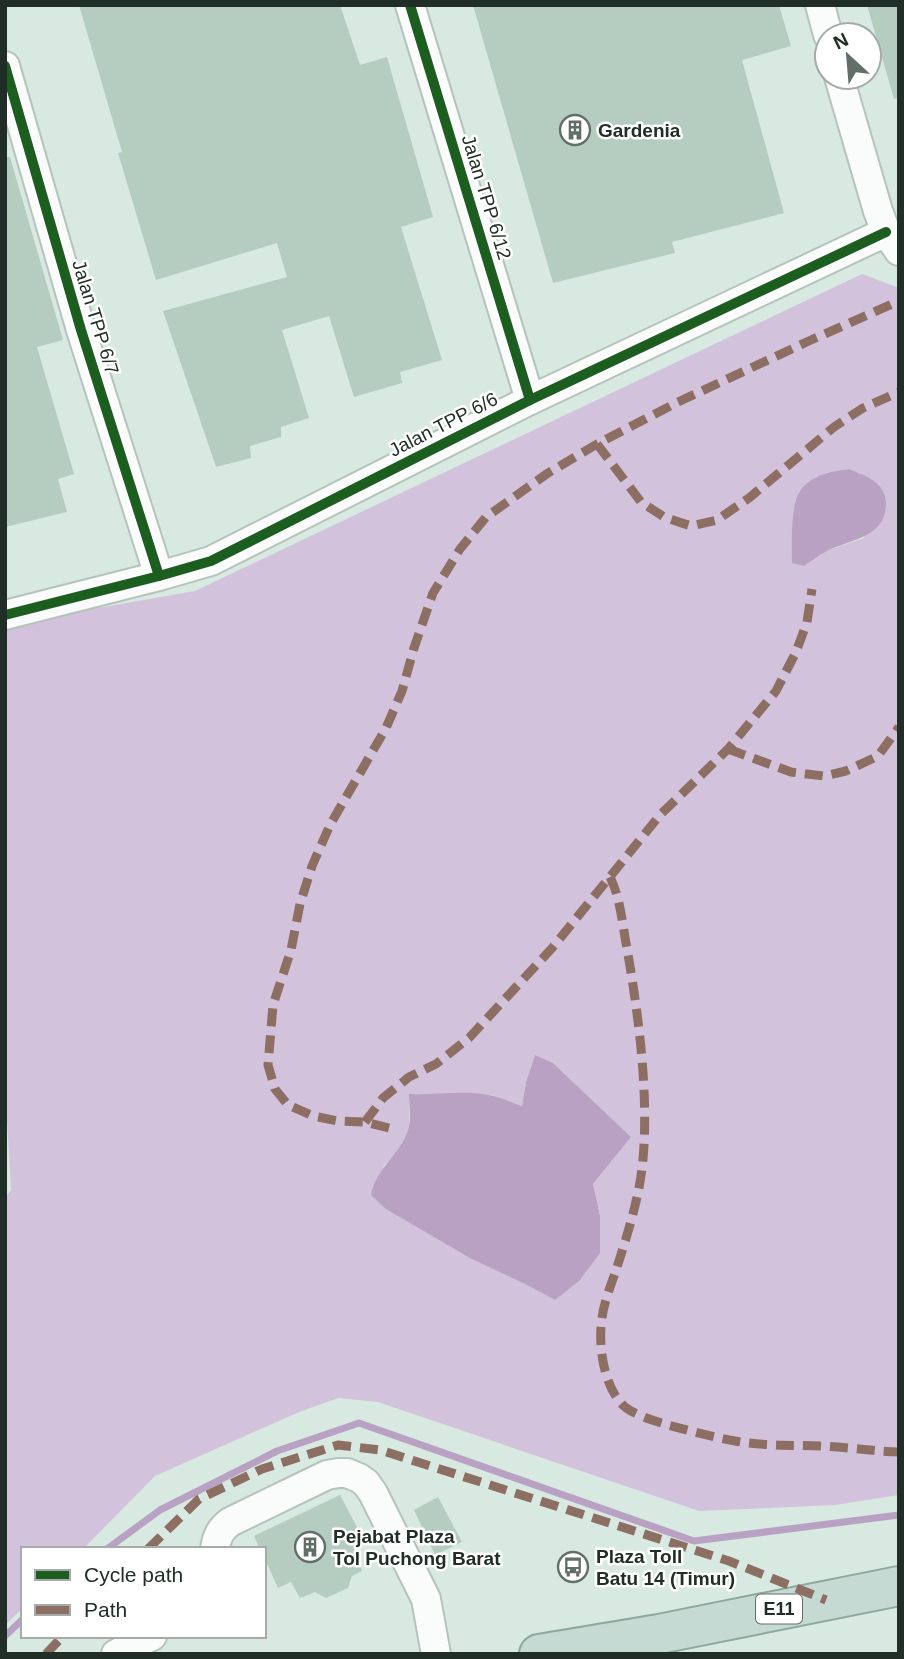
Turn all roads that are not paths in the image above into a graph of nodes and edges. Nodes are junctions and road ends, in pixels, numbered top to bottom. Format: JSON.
{"nodes":[{"id":1,"x":410,"y":5,"type":"edge"},
{"id":2,"x":5,"y":66,"type":"edge"},
{"id":3,"x":843,"y":91,"type":"edge"},
{"id":4,"x":10,"y":102,"type":"edge"},
{"id":5,"x":893,"y":242,"type":"edge"},
{"id":6,"x":530,"y":400,"type":"junction"},
{"id":7,"x":159,"y":576,"type":"junction"},
{"id":8,"x":5,"y":615,"type":"edge"},
{"id":9,"x":215,"y":1547,"type":"edge"},
{"id":10,"x":899,"y":1586,"type":"edge"},
{"id":11,"x":148,"y":1638,"type":"edge"},
{"id":12,"x":647,"y":1644,"type":"edge"},
{"id":13,"x":116,"y":1654,"type":"edge"},
{"id":14,"x":436,"y":1654,"type":"edge"},
{"id":15,"x":539,"y":1654,"type":"edge"}],
"edges":[{"from":1,"to":6,"type":"street","name":"Jalan TPP 6/12"},
{"from":2,"to":4,"type":"street","name":"Jalan TPP 6/7"},
{"from":3,"to":5,"type":"street"},
{"from":4,"to":7,"type":"street","name":"Jalan TPP 6/7"},
{"from":5,"to":6,"type":"street","name":"Jalan TPP 6/6"},
{"from":6,"to":7,"type":"street","name":"Jalan TPP 6/6"},
{"from":7,"to":8,"type":"street","name":"Jalan TPP 6/6"},
{"from":9,"to":14,"type":"street"},
{"from":10,"to":12,"type":"highway","number":"E11"},
{"from":11,"to":13,"type":"street"},
{"from":12,"to":15,"type":"highway","number":"E11"}]}
